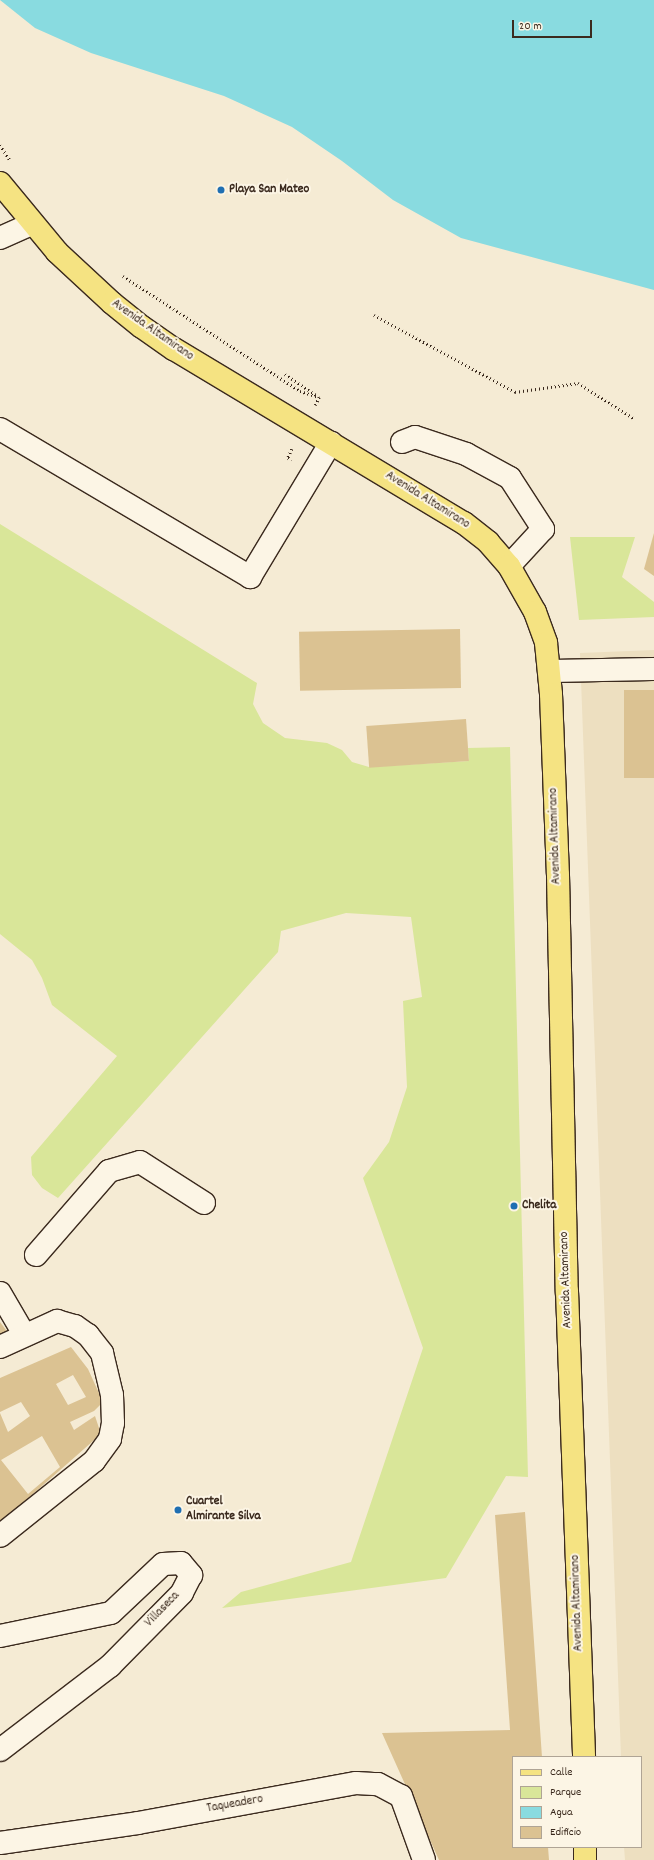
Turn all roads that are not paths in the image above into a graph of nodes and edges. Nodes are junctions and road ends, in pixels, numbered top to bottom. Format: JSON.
{"nodes":[{"id":1,"x":0,"y":183,"type":"edge"},
{"id":2,"x":32,"y":224,"type":"junction"},
{"id":3,"x":0,"y":238,"type":"edge"},
{"id":4,"x":0,"y":429,"type":"edge"},
{"id":5,"x":331,"y":442,"type":"junction"},
{"id":6,"x":402,"y":442,"type":"dead end"},
{"id":7,"x":509,"y":566,"type":"junction"},
{"id":8,"x":654,"y":669,"type":"edge"},
{"id":9,"x":550,"y":671,"type":"junction"},
{"id":10,"x":204,"y":1203,"type":"dead end"},
{"id":11,"x":36,"y":1255,"type":"dead end"},
{"id":12,"x":0,"y":1293,"type":"edge"},
{"id":13,"x":24,"y":1334,"type":"junction"},
{"id":14,"x":0,"y":1347,"type":"edge"},
{"id":15,"x":0,"y":1536,"type":"edge"},
{"id":16,"x":0,"y":1636,"type":"edge"},
{"id":17,"x":0,"y":1750,"type":"edge"},
{"id":18,"x":584,"y":1756,"type":"edge"},
{"id":19,"x":0,"y":1843,"type":"edge"},
{"id":20,"x":585,"y":1848,"type":"edge"},
{"id":21,"x":424,"y":1860,"type":"edge"},
{"id":22,"x":586,"y":1860,"type":"edge"}],
"edges":[{"from":1,"to":2,"type":"main road","name":"Avenida Altamirano"},
{"from":2,"to":3,"type":"street"},
{"from":2,"to":5,"type":"main road","name":"Avenida Altamirano"},
{"from":4,"to":5,"type":"street"},
{"from":5,"to":7,"type":"main road","name":"Avenida Altamirano"},
{"from":6,"to":7,"type":"street"},
{"from":7,"to":9,"type":"main road","name":"Avenida Altamirano"},
{"from":8,"to":9,"type":"street"},
{"from":9,"to":18,"type":"main road","name":"Avenida Altamirano"},
{"from":10,"to":11,"type":"street"},
{"from":12,"to":13,"type":"street"},
{"from":13,"to":14,"type":"street"},
{"from":13,"to":15,"type":"street"},
{"from":16,"to":17,"type":"street","name":"Villaseca"},
{"from":19,"to":21,"type":"street","name":"Taqueadero"},
{"from":20,"to":22,"type":"main road"}]}
